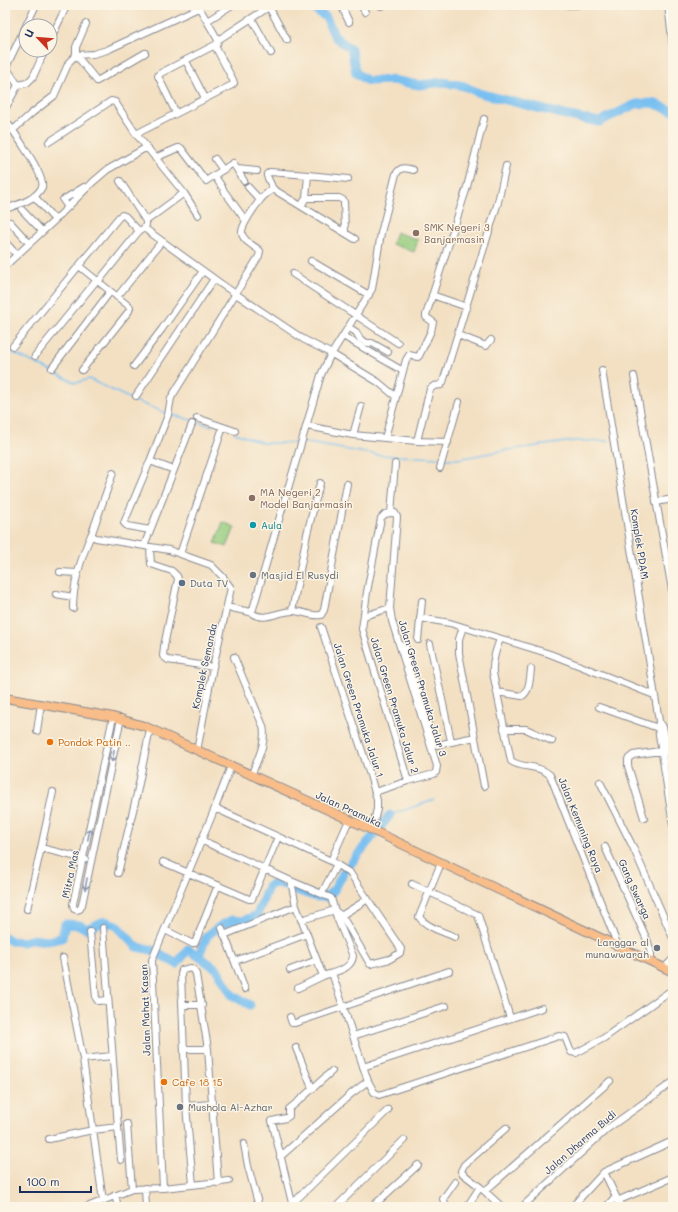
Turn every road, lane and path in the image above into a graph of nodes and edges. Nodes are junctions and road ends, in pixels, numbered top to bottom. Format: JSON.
{"nodes":[{"id":1,"x":36,"y":5,"type":"edge"},
{"id":2,"x":67,"y":5,"type":"edge"},
{"id":3,"x":232,"y":5,"type":"edge"},
{"id":4,"x":341,"y":5,"type":"edge"},
{"id":5,"x":361,"y":5,"type":"edge"},
{"id":6,"x":568,"y":5,"type":"edge"},
{"id":7,"x":577,"y":5,"type":"edge"},
{"id":8,"x":668,"y":5,"type":"edge"},
{"id":9,"x":270,"y":6,"type":"edge"},
{"id":10,"x":200,"y":7,"type":"edge"},
{"id":11,"x":223,"y":7,"type":"edge"},
{"id":12,"x":365,"y":12,"type":"dead end"},
{"id":13,"x":252,"y":19,"type":"junction"},
{"id":14,"x":207,"y":21,"type":"junction"},
{"id":15,"x":349,"y":22,"type":"dead end"},
{"id":16,"x":58,"y":24,"type":"edge"},
{"id":17,"x":86,"y":24,"type":"dead end"},
{"id":18,"x":218,"y":40,"type":"junction"},
{"id":19,"x":287,"y":40,"type":"dead end"},
{"id":20,"x":215,"y":46,"type":"junction"},
{"id":21,"x":673,"y":46,"type":"edge"},
{"id":22,"x":145,"y":53,"type":"dead end"},
{"id":23,"x":271,"y":54,"type":"dead end"},
{"id":24,"x":76,"y":55,"type":"junction"},
{"id":25,"x":42,"y":58,"type":"edge"},
{"id":26,"x":186,"y":61,"type":"junction"},
{"id":27,"x":5,"y":67,"type":"edge"},
{"id":28,"x":18,"y":85,"type":"junction"},
{"id":29,"x":206,"y":98,"type":"junction"},
{"id":30,"x":5,"y":109,"type":"edge"},
{"id":31,"x":176,"y":113,"type":"junction"},
{"id":32,"x":484,"y":119,"type":"dead end"},
{"id":33,"x":5,"y":120,"type":"edge"},
{"id":34,"x":13,"y":130,"type":"junction"},
{"id":35,"x":136,"y":134,"type":"junction"},
{"id":36,"x":49,"y":142,"type":"dead end"},
{"id":37,"x":147,"y":147,"type":"junction"},
{"id":38,"x":155,"y":158,"type":"junction"},
{"id":39,"x":215,"y":158,"type":"dead end"},
{"id":40,"x":506,"y":166,"type":"dead end"},
{"id":41,"x":237,"y":169,"type":"junction"},
{"id":42,"x":222,"y":170,"type":"junction"},
{"id":43,"x":413,"y":170,"type":"dead end"},
{"id":44,"x":257,"y":171,"type":"dead end"},
{"id":45,"x":308,"y":175,"type":"junction"},
{"id":46,"x":214,"y":176,"type":"junction"},
{"id":47,"x":348,"y":179,"type":"dead end"},
{"id":48,"x":120,"y":180,"type":"dead end"},
{"id":49,"x":244,"y":181,"type":"dead end"},
{"id":50,"x":248,"y":186,"type":"dead end"},
{"id":51,"x":273,"y":189,"type":"junction"},
{"id":52,"x":184,"y":193,"type":"junction"},
{"id":53,"x":34,"y":196,"type":"junction"},
{"id":54,"x":306,"y":198,"type":"junction"},
{"id":55,"x":260,"y":200,"type":"junction"},
{"id":56,"x":301,"y":206,"type":"junction"},
{"id":57,"x":5,"y":209,"type":"edge"},
{"id":58,"x":22,"y":210,"type":"dead end"},
{"id":59,"x":198,"y":215,"type":"dead end"},
{"id":60,"x":55,"y":220,"type":"junction"},
{"id":61,"x":146,"y":221,"type":"junction"},
{"id":62,"x":246,"y":221,"type":"junction"},
{"id":63,"x":10,"y":222,"type":"dead end"},
{"id":64,"x":142,"y":229,"type":"junction"},
{"id":65,"x":42,"y":231,"type":"junction"},
{"id":66,"x":345,"y":232,"type":"junction"},
{"id":67,"x":355,"y":239,"type":"dead end"},
{"id":68,"x":162,"y":241,"type":"junction"},
{"id":69,"x":5,"y":242,"type":"edge"},
{"id":70,"x":29,"y":243,"type":"junction"},
{"id":71,"x":17,"y":255,"type":"junction"},
{"id":72,"x":311,"y":261,"type":"dead end"},
{"id":73,"x":5,"y":266,"type":"edge"},
{"id":74,"x":79,"y":266,"type":"junction"},
{"id":75,"x":203,"y":271,"type":"junction"},
{"id":76,"x":293,"y":274,"type":"dead end"},
{"id":77,"x":214,"y":279,"type":"junction"},
{"id":78,"x":97,"y":281,"type":"junction"},
{"id":79,"x":110,"y":292,"type":"junction"},
{"id":80,"x":235,"y":293,"type":"junction"},
{"id":81,"x":369,"y":295,"type":"junction"},
{"id":82,"x":432,"y":295,"type":"junction"},
{"id":83,"x":117,"y":297,"type":"junction"},
{"id":84,"x":467,"y":307,"type":"junction"},
{"id":85,"x":356,"y":315,"type":"junction"},
{"id":86,"x":348,"y":327,"type":"junction"},
{"id":87,"x":458,"y":335,"type":"junction"},
{"id":88,"x":343,"y":336,"type":"junction"},
{"id":89,"x":491,"y":340,"type":"dead end"},
{"id":90,"x":398,"y":343,"type":"dead end"},
{"id":91,"x":13,"y":346,"type":"dead end"},
{"id":92,"x":388,"y":352,"type":"dead end"},
{"id":93,"x":332,"y":354,"type":"junction"},
{"id":94,"x":35,"y":356,"type":"dead end"},
{"id":95,"x":134,"y":366,"type":"dead end"},
{"id":96,"x":52,"y":368,"type":"dead end"},
{"id":97,"x":82,"y":370,"type":"dead end"},
{"id":98,"x":602,"y":370,"type":"dead end"},
{"id":99,"x":403,"y":371,"type":"junction"},
{"id":100,"x":634,"y":376,"type":"dead end"},
{"id":101,"x":136,"y":396,"type":"dead end"},
{"id":102,"x":395,"y":396,"type":"junction"},
{"id":103,"x":459,"y":402,"type":"dead end"},
{"id":104,"x":361,"y":406,"type":"dead end"},
{"id":105,"x":197,"y":418,"type":"dead end"},
{"id":106,"x":192,"y":424,"type":"dead end"},
{"id":107,"x":307,"y":426,"type":"junction"},
{"id":108,"x":222,"y":429,"type":"junction"},
{"id":109,"x":235,"y":431,"type":"dead end"},
{"id":110,"x":353,"y":435,"type":"junction"},
{"id":111,"x":384,"y":438,"type":"junction"},
{"id":112,"x":417,"y":441,"type":"junction"},
{"id":113,"x":448,"y":442,"type":"junction"},
{"id":114,"x":150,"y":461,"type":"junction"},
{"id":115,"x":395,"y":464,"type":"dead end"},
{"id":116,"x":440,"y":468,"type":"dead end"},
{"id":117,"x":174,"y":470,"type":"junction"},
{"id":118,"x":113,"y":473,"type":"dead end"},
{"id":119,"x":320,"y":483,"type":"dead end"},
{"id":120,"x":347,"y":484,"type":"dead end"},
{"id":121,"x":673,"y":499,"type":"edge"},
{"id":122,"x":656,"y":502,"type":"junction"},
{"id":123,"x":391,"y":513,"type":"junction"},
{"id":124,"x":150,"y":530,"type":"junction"},
{"id":125,"x":91,"y":535,"type":"junction"},
{"id":126,"x":147,"y":547,"type":"junction"},
{"id":127,"x":180,"y":554,"type":"junction"},
{"id":128,"x":60,"y":572,"type":"dead end"},
{"id":129,"x":77,"y":573,"type":"junction"},
{"id":130,"x":672,"y":590,"type":"edge"},
{"id":131,"x":56,"y":594,"type":"dead end"},
{"id":132,"x":73,"y":597,"type":"junction"},
{"id":133,"x":422,"y":601,"type":"dead end"},
{"id":134,"x":227,"y":607,"type":"junction"},
{"id":135,"x":73,"y":608,"type":"dead end"},
{"id":136,"x":390,"y":608,"type":"junction"},
{"id":137,"x":292,"y":611,"type":"junction"},
{"id":138,"x":250,"y":612,"type":"junction"},
{"id":139,"x":364,"y":616,"type":"junction"},
{"id":140,"x":420,"y":618,"type":"junction"},
{"id":141,"x":321,"y":627,"type":"dead end"},
{"id":142,"x":463,"y":627,"type":"junction"},
{"id":143,"x":500,"y":639,"type":"junction"},
{"id":144,"x":418,"y":640,"type":"dead end"},
{"id":145,"x":430,"y":644,"type":"dead end"},
{"id":146,"x":405,"y":645,"type":"dead end"},
{"id":147,"x":234,"y":657,"type":"dead end"},
{"id":148,"x":212,"y":667,"type":"junction"},
{"id":149,"x":531,"y":668,"type":"dead end"},
{"id":150,"x":497,"y":692,"type":"junction"},
{"id":151,"x":654,"y":695,"type":"junction"},
{"id":152,"x":5,"y":698,"type":"edge"},
{"id":153,"x":41,"y":704,"type":"junction"},
{"id":154,"x":599,"y":707,"type":"dead end"},
{"id":155,"x":117,"y":717,"type":"junction"},
{"id":156,"x":661,"y":728,"type":"junction"},
{"id":157,"x":150,"y":729,"type":"junction"},
{"id":158,"x":504,"y":729,"type":"junction"},
{"id":159,"x":37,"y":730,"type":"dead end"},
{"id":160,"x":475,"y":737,"type":"junction"},
{"id":161,"x":451,"y":741,"type":"junction"},
{"id":162,"x":552,"y":741,"type":"dead end"},
{"id":163,"x":668,"y":750,"type":"edge"},
{"id":164,"x":197,"y":751,"type":"junction"},
{"id":165,"x":231,"y":766,"type":"junction"},
{"id":166,"x":251,"y":776,"type":"junction"},
{"id":167,"x":673,"y":780,"type":"edge"},
{"id":168,"x":408,"y":781,"type":"junction"},
{"id":169,"x":600,"y":782,"type":"dead end"},
{"id":170,"x":484,"y":786,"type":"dead end"},
{"id":171,"x":53,"y":792,"type":"dead end"},
{"id":172,"x":375,"y":792,"type":"junction"},
{"id":173,"x":99,"y":802,"type":"junction"},
{"id":174,"x":215,"y":808,"type":"junction"},
{"id":175,"x":644,"y":818,"type":"dead end"},
{"id":176,"x":349,"y":820,"type":"junction"},
{"id":177,"x":673,"y":825,"type":"edge"},
{"id":178,"x":373,"y":831,"type":"junction"},
{"id":179,"x":278,"y":837,"type":"junction"},
{"id":180,"x":201,"y":840,"type":"junction"},
{"id":181,"x":41,"y":848,"type":"junction"},
{"id":182,"x":605,"y":848,"type":"dead end"},
{"id":183,"x":83,"y":859,"type":"junction"},
{"id":184,"x":91,"y":861,"type":"junction"},
{"id":185,"x":331,"y":861,"type":"junction"},
{"id":186,"x":163,"y":862,"type":"dead end"},
{"id":187,"x":441,"y":863,"type":"junction"},
{"id":188,"x":340,"y":866,"type":"junction"},
{"id":189,"x":265,"y":869,"type":"junction"},
{"id":190,"x":188,"y":872,"type":"junction"},
{"id":191,"x":118,"y":873,"type":"dead end"},
{"id":192,"x":412,"y":884,"type":"dead end"},
{"id":193,"x":292,"y":885,"type":"junction"},
{"id":194,"x":218,"y":886,"type":"junction"},
{"id":195,"x":430,"y":892,"type":"junction"},
{"id":196,"x":326,"y":895,"type":"junction"},
{"id":197,"x":368,"y":899,"type":"junction"},
{"id":198,"x":296,"y":906,"type":"junction"},
{"id":199,"x":27,"y":909,"type":"dead end"},
{"id":200,"x":335,"y":911,"type":"junction"},
{"id":201,"x":339,"y":917,"type":"junction"},
{"id":202,"x":302,"y":920,"type":"junction"},
{"id":203,"x":103,"y":928,"type":"dead end"},
{"id":204,"x":164,"y":930,"type":"junction"},
{"id":205,"x":90,"y":932,"type":"dead end"},
{"id":206,"x":307,"y":934,"type":"junction"},
{"id":207,"x":455,"y":937,"type":"dead end"},
{"id":208,"x":673,"y":938,"type":"edge"},
{"id":209,"x":618,"y":946,"type":"junction"},
{"id":210,"x":64,"y":958,"type":"dead end"},
{"id":211,"x":673,"y":959,"type":"edge"},
{"id":212,"x":317,"y":960,"type":"junction"},
{"id":213,"x":235,"y":961,"type":"junction"},
{"id":214,"x":651,"y":962,"type":"junction"},
{"id":215,"x":664,"y":968,"type":"junction"},
{"id":216,"x":290,"y":970,"type":"dead end"},
{"id":217,"x":449,"y":971,"type":"dead end"},
{"id":218,"x":673,"y":972,"type":"edge"},
{"id":219,"x":332,"y":973,"type":"junction"},
{"id":220,"x":323,"y":976,"type":"junction"},
{"id":221,"x":298,"y":988,"type":"dead end"},
{"id":222,"x":245,"y":989,"type":"dead end"},
{"id":223,"x":673,"y":989,"type":"edge"},
{"id":224,"x":108,"y":1000,"type":"junction"},
{"id":225,"x":182,"y":1005,"type":"junction"},
{"id":226,"x":202,"y":1005,"type":"junction"},
{"id":227,"x":446,"y":1006,"type":"dead end"},
{"id":228,"x":344,"y":1007,"type":"junction"},
{"id":229,"x":542,"y":1008,"type":"dead end"},
{"id":230,"x":290,"y":1017,"type":"dead end"},
{"id":231,"x":510,"y":1018,"type":"junction"},
{"id":232,"x":353,"y":1036,"type":"junction"},
{"id":233,"x":296,"y":1048,"type":"dead end"},
{"id":234,"x":184,"y":1049,"type":"junction"},
{"id":235,"x":208,"y":1049,"type":"junction"},
{"id":236,"x":112,"y":1056,"type":"junction"},
{"id":237,"x":83,"y":1059,"type":"junction"},
{"id":238,"x":363,"y":1067,"type":"junction"},
{"id":239,"x":332,"y":1070,"type":"dead end"},
{"id":240,"x":368,"y":1081,"type":"junction"},
{"id":241,"x":610,"y":1081,"type":"dead end"},
{"id":242,"x":673,"y":1082,"type":"edge"},
{"id":243,"x":312,"y":1088,"type":"junction"},
{"id":244,"x":212,"y":1104,"type":"junction"},
{"id":245,"x":186,"y":1106,"type":"junction"},
{"id":246,"x":388,"y":1110,"type":"dead end"},
{"id":247,"x":127,"y":1124,"type":"dead end"},
{"id":248,"x":118,"y":1127,"type":"junction"},
{"id":249,"x":506,"y":1128,"type":"dead end"},
{"id":250,"x":93,"y":1130,"type":"junction"},
{"id":251,"x":49,"y":1139,"type":"dead end"},
{"id":252,"x":404,"y":1140,"type":"dead end"},
{"id":253,"x":673,"y":1141,"type":"edge"},
{"id":254,"x":244,"y":1144,"type":"dead end"},
{"id":255,"x":280,"y":1157,"type":"junction"},
{"id":256,"x":121,"y":1160,"type":"dead end"},
{"id":257,"x":418,"y":1165,"type":"dead end"},
{"id":258,"x":604,"y":1172,"type":"junction"},
{"id":259,"x":673,"y":1177,"type":"edge"},
{"id":260,"x":229,"y":1182,"type":"dead end"},
{"id":261,"x":455,"y":1182,"type":"dead end"},
{"id":262,"x":218,"y":1183,"type":"junction"},
{"id":263,"x":193,"y":1185,"type":"junction"},
{"id":264,"x":144,"y":1188,"type":"junction"},
{"id":265,"x":163,"y":1188,"type":"junction"},
{"id":266,"x":132,"y":1189,"type":"junction"},
{"id":267,"x":482,"y":1189,"type":"junction"},
{"id":268,"x":115,"y":1195,"type":"junction"},
{"id":269,"x":102,"y":1201,"type":"junction"},
{"id":270,"x":618,"y":1202,"type":"edge"},
{"id":271,"x":292,"y":1205,"type":"edge"},
{"id":272,"x":87,"y":1207,"type":"edge"},
{"id":273,"x":118,"y":1207,"type":"edge"},
{"id":274,"x":146,"y":1207,"type":"edge"},
{"id":275,"x":259,"y":1207,"type":"edge"},
{"id":276,"x":336,"y":1207,"type":"edge"},
{"id":277,"x":372,"y":1207,"type":"edge"},
{"id":278,"x":444,"y":1207,"type":"edge"},
{"id":279,"x":467,"y":1207,"type":"edge"},
{"id":280,"x":502,"y":1207,"type":"edge"},
{"id":281,"x":522,"y":1207,"type":"edge"},
{"id":282,"x":572,"y":1207,"type":"edge"},
{"id":283,"x":606,"y":1207,"type":"edge"}],
"edges":[{"from":1,"to":27,"type":"street"},
{"from":2,"to":16,"type":"street"},
{"from":3,"to":11,"type":"street"},
{"from":4,"to":15,"type":"street"},
{"from":5,"to":12,"type":"street"},
{"from":6,"to":7,"type":"street"},
{"from":8,"to":21,"type":"street"},
{"from":9,"to":13,"type":"street"},
{"from":9,"to":19,"type":"street"},
{"from":10,"to":14,"type":"street"},
{"from":10,"to":24,"type":"street"},
{"from":11,"to":14,"type":"street"},
{"from":13,"to":18,"type":"street"},
{"from":13,"to":23,"type":"street"},
{"from":14,"to":18,"type":"street"},
{"from":17,"to":24,"type":"street"},
{"from":18,"to":20,"type":"street"},
{"from":20,"to":26,"type":"street"},
{"from":20,"to":29,"type":"street"},
{"from":22,"to":24,"type":"street"},
{"from":24,"to":34,"type":"street"},
{"from":25,"to":28,"type":"street"},
{"from":26,"to":29,"type":"street"},
{"from":26,"to":31,"type":"street"},
{"from":27,"to":28,"type":"street"},
{"from":28,"to":30,"type":"street"},
{"from":29,"to":31,"type":"street"},
{"from":31,"to":35,"type":"street"},
{"from":32,"to":82,"type":"street"},
{"from":33,"to":34,"type":"street"},
{"from":34,"to":53,"type":"street"},
{"from":35,"to":36,"type":"street"},
{"from":35,"to":37,"type":"street"},
{"from":37,"to":38,"type":"street"},
{"from":37,"to":60,"type":"street"},
{"from":38,"to":46,"type":"street"},
{"from":38,"to":52,"type":"street"},
{"from":39,"to":42,"type":"street"},
{"from":40,"to":84,"type":"street"},
{"from":41,"to":42,"type":"street"},
{"from":41,"to":44,"type":"street"},
{"from":41,"to":49,"type":"street"},
{"from":42,"to":46,"type":"street"},
{"from":43,"to":81,"type":"street"},
{"from":45,"to":47,"type":"street"},
{"from":45,"to":51,"type":"street"},
{"from":45,"to":54,"type":"street"},
{"from":46,"to":62,"type":"street"},
{"from":48,"to":61,"type":"street"},
{"from":50,"to":55,"type":"street"},
{"from":51,"to":55,"type":"street"},
{"from":51,"to":56,"type":"street"},
{"from":52,"to":59,"type":"street"},
{"from":52,"to":61,"type":"street"},
{"from":53,"to":57,"type":"street"},
{"from":53,"to":60,"type":"street"},
{"from":54,"to":56,"type":"street"},
{"from":54,"to":66,"type":"street"},
{"from":55,"to":62,"type":"street"},
{"from":56,"to":66,"type":"street"},
{"from":58,"to":65,"type":"street"},
{"from":60,"to":65,"type":"street"},
{"from":61,"to":64,"type":"street"},
{"from":62,"to":80,"type":"street"},
{"from":63,"to":70,"type":"street"},
{"from":64,"to":68,"type":"street"},
{"from":64,"to":74,"type":"street"},
{"from":64,"to":78,"type":"street"},
{"from":65,"to":70,"type":"street"},
{"from":66,"to":67,"type":"street"},
{"from":68,"to":75,"type":"street"},
{"from":68,"to":83,"type":"street"},
{"from":69,"to":71,"type":"street"},
{"from":70,"to":71,"type":"street"},
{"from":71,"to":73,"type":"street"},
{"from":72,"to":81,"type":"street"},
{"from":74,"to":78,"type":"street"},
{"from":74,"to":91,"type":"street"},
{"from":75,"to":77,"type":"street"},
{"from":75,"to":95,"type":"street"},
{"from":76,"to":85,"type":"street"},
{"from":77,"to":80,"type":"street"},
{"from":77,"to":101,"type":"street"},
{"from":78,"to":79,"type":"street"},
{"from":78,"to":94,"type":"street"},
{"from":79,"to":83,"type":"street"},
{"from":79,"to":96,"type":"street"},
{"from":80,"to":93,"type":"street"},
{"from":80,"to":114,"type":"street"},
{"from":81,"to":85,"type":"street"},
{"from":82,"to":84,"type":"street"},
{"from":82,"to":99,"type":"street"},
{"from":83,"to":97,"type":"street"},
{"from":84,"to":87,"type":"street"},
{"from":85,"to":86,"type":"street"},
{"from":85,"to":90,"type":"street"},
{"from":86,"to":88,"type":"street"},
{"from":86,"to":92,"type":"street"},
{"from":87,"to":89,"type":"street"},
{"from":87,"to":112,"type":"street"},
{"from":88,"to":93,"type":"street"},
{"from":88,"to":99,"type":"street"},
{"from":93,"to":102,"type":"street"},
{"from":93,"to":107,"type":"street"},
{"from":98,"to":151,"type":"street","name":"Komplek PDAM"},
{"from":99,"to":102,"type":"street"},
{"from":100,"to":122,"type":"street"},
{"from":102,"to":111,"type":"street"},
{"from":103,"to":113,"type":"street"},
{"from":104,"to":110,"type":"street"},
{"from":105,"to":108,"type":"street"},
{"from":106,"to":117,"type":"street"},
{"from":107,"to":110,"type":"street"},
{"from":107,"to":138,"type":"street"},
{"from":108,"to":109,"type":"street"},
{"from":108,"to":127,"type":"street"},
{"from":110,"to":111,"type":"street"},
{"from":111,"to":112,"type":"street"},
{"from":112,"to":113,"type":"street"},
{"from":113,"to":116,"type":"street"},
{"from":114,"to":117,"type":"street"},
{"from":114,"to":124,"type":"street"},
{"from":115,"to":123,"type":"street"},
{"from":117,"to":124,"type":"street"},
{"from":118,"to":125,"type":"street"},
{"from":119,"to":137,"type":"street"},
{"from":120,"to":137,"type":"street"},
{"from":121,"to":122,"type":"street"},
{"from":122,"to":130,"type":"street"},
{"from":123,"to":136,"type":"street","name":"Jalan Green Pramuka Jalur 3"},
{"from":123,"to":139,"type":"street","name":"Jalan Green Pramuka Jalur 2"},
{"from":124,"to":126,"type":"street"},
{"from":125,"to":126,"type":"street"},
{"from":125,"to":129,"type":"street"},
{"from":126,"to":127,"type":"street"},
{"from":126,"to":148,"type":"street"},
{"from":127,"to":134,"type":"street","name":"Komplek Semanda"},
{"from":128,"to":129,"type":"street"},
{"from":129,"to":132,"type":"street"},
{"from":131,"to":132,"type":"street"},
{"from":132,"to":135,"type":"street"},
{"from":133,"to":140,"type":"street"},
{"from":134,"to":138,"type":"street"},
{"from":134,"to":148,"type":"street","name":"Komplek Semanda"},
{"from":136,"to":139,"type":"street"},
{"from":136,"to":168,"type":"street","name":"Jalan Green Pramuka Jalur 3"},
{"from":137,"to":138,"type":"street"},
{"from":139,"to":168,"type":"street","name":"Jalan Green Pramuka Jalur 2"},
{"from":140,"to":142,"type":"street"},
{"from":140,"to":144,"type":"street"},
{"from":141,"to":172,"type":"street","name":"Jalan Green Pramuka Jalur 1"},
{"from":142,"to":143,"type":"street"},
{"from":142,"to":160,"type":"street"},
{"from":143,"to":150,"type":"street","name":"Jalan Kemuning Raya"},
{"from":143,"to":151,"type":"street"},
{"from":145,"to":161,"type":"street"},
{"from":146,"to":161,"type":"street"},
{"from":147,"to":166,"type":"street"},
{"from":148,"to":164,"type":"street","name":"Komplek Semanda"},
{"from":149,"to":150,"type":"street"},
{"from":150,"to":158,"type":"street","name":"Jalan Kemuning Raya"},
{"from":151,"to":156,"type":"street","name":"Komplek PDAM"},
{"from":152,"to":153,"type":"main road","name":"Jalan Pramuka"},
{"from":153,"to":155,"type":"main road","name":"Jalan Pramuka"},
{"from":153,"to":159,"type":"street"},
{"from":154,"to":156,"type":"street"},
{"from":155,"to":157,"type":"main road","name":"Jalan Pramuka"},
{"from":155,"to":173,"type":"street","name":"Mitra Mas"},
{"from":156,"to":163,"type":"street","name":"Komplek PDAM"},
{"from":157,"to":164,"type":"main road","name":"Jalan Pramuka"},
{"from":157,"to":191,"type":"street"},
{"from":158,"to":162,"type":"street"},
{"from":158,"to":209,"type":"street","name":"Jalan Kemuning Raya"},
{"from":160,"to":161,"type":"street"},
{"from":160,"to":170,"type":"street"},
{"from":163,"to":167,"type":"street","name":"Komplek PDAM"},
{"from":163,"to":175,"type":"street"},
{"from":163,"to":177,"type":"street","name":"Komplek PDAM"},
{"from":164,"to":165,"type":"main road","name":"Jalan Pramuka"},
{"from":165,"to":166,"type":"main road","name":"Jalan Pramuka"},
{"from":165,"to":174,"type":"street","name":"Jalan Mahat Kasan"},
{"from":166,"to":176,"type":"main road","name":"Jalan Pramuka"},
{"from":168,"to":172,"type":"street","name":"Jalan Green Pramuka Jalur 2"},
{"from":169,"to":208,"type":"street"},
{"from":171,"to":181,"type":"street"},
{"from":172,"to":178,"type":"street","name":"Jalan Green Pramuka Jalur 1"},
{"from":183,"to":173,"type":"street","name":"Mitra Mas","one_way":true},
{"from":173,"to":184,"type":"street","name":"Mitra Mas"},
{"from":174,"to":179,"type":"street"},
{"from":174,"to":180,"type":"street","name":"Jalan Mahat Kasan"},
{"from":176,"to":178,"type":"main road","name":"Jalan Pramuka"},
{"from":176,"to":185,"type":"street"},
{"from":178,"to":187,"type":"main road","name":"Jalan Pramuka"},
{"from":179,"to":185,"type":"street"},
{"from":179,"to":189,"type":"street"},
{"from":180,"to":189,"type":"street"},
{"from":180,"to":190,"type":"street","name":"Jalan Mahat Kasan"},
{"from":181,"to":183,"type":"street"},
{"from":181,"to":199,"type":"street"},
{"from":182,"to":214,"type":"street","name":"Gang Swarga"},
{"from":183,"to":184,"type":"street"},
{"from":184,"to":183,"type":"street","name":"Mitra Mas","one_way":true},
{"from":185,"to":188,"type":"street"},
{"from":186,"to":190,"type":"street"},
{"from":187,"to":195,"type":"street"},
{"from":187,"to":209,"type":"main road","name":"Jalan Pramuka"},
{"from":188,"to":196,"type":"street"},
{"from":188,"to":197,"type":"street"},
{"from":189,"to":193,"type":"street"},
{"from":189,"to":194,"type":"street"},
{"from":190,"to":194,"type":"street"},
{"from":190,"to":204,"type":"street","name":"Jalan Mahat Kasan"},
{"from":192,"to":195,"type":"street"},
{"from":193,"to":196,"type":"street"},
{"from":193,"to":198,"type":"street"},
{"from":194,"to":204,"type":"street"},
{"from":195,"to":207,"type":"street"},
{"from":195,"to":231,"type":"street"},
{"from":196,"to":200,"type":"street"},
{"from":197,"to":201,"type":"street"},
{"from":197,"to":201,"type":"street"},
{"from":198,"to":202,"type":"street"},
{"from":198,"to":213,"type":"street"},
{"from":200,"to":201,"type":"street"},
{"from":200,"to":202,"type":"street"},
{"from":201,"to":219,"type":"street"},
{"from":202,"to":206,"type":"street"},
{"from":203,"to":224,"type":"street"},
{"from":204,"to":265,"type":"street","name":"Jalan Mahat Kasan"},
{"from":205,"to":224,"type":"street"},
{"from":206,"to":212,"type":"street"},
{"from":206,"to":213,"type":"street"},
{"from":209,"to":214,"type":"main road","name":"Jalan Pramuka"},
{"from":210,"to":237,"type":"street"},
{"from":211,"to":215,"type":"street"},
{"from":212,"to":216,"type":"street"},
{"from":212,"to":220,"type":"street"},
{"from":213,"to":222,"type":"street"},
{"from":214,"to":215,"type":"main road","name":"Jalan Pramuka"},
{"from":215,"to":218,"type":"main road","name":"Jalan Pramuka"},
{"from":217,"to":228,"type":"street"},
{"from":219,"to":220,"type":"street"},
{"from":219,"to":228,"type":"street"},
{"from":220,"to":221,"type":"street"},
{"from":223,"to":240,"type":"street"},
{"from":224,"to":236,"type":"street"},
{"from":225,"to":226,"type":"street"},
{"from":225,"to":226,"type":"street"},
{"from":225,"to":234,"type":"street"},
{"from":226,"to":235,"type":"street"},
{"from":227,"to":232,"type":"street"},
{"from":228,"to":230,"type":"street"},
{"from":228,"to":232,"type":"street"},
{"from":229,"to":231,"type":"street"},
{"from":231,"to":238,"type":"street"},
{"from":232,"to":238,"type":"street"},
{"from":233,"to":243,"type":"street"},
{"from":234,"to":235,"type":"street"},
{"from":234,"to":245,"type":"street"},
{"from":235,"to":244,"type":"street"},
{"from":236,"to":237,"type":"street"},
{"from":236,"to":248,"type":"street"},
{"from":237,"to":250,"type":"street"},
{"from":238,"to":240,"type":"street"},
{"from":239,"to":243,"type":"street"},
{"from":240,"to":255,"type":"street"},
{"from":241,"to":267,"type":"street"},
{"from":242,"to":281,"type":"street","name":"Jalan Dharma Budi"},
{"from":243,"to":255,"type":"street"},
{"from":244,"to":245,"type":"street"},
{"from":244,"to":262,"type":"street"},
{"from":245,"to":263,"type":"street"},
{"from":246,"to":271,"type":"street"},
{"from":247,"to":266,"type":"street"},
{"from":248,"to":250,"type":"street"},
{"from":248,"to":256,"type":"street"},
{"from":249,"to":267,"type":"street"},
{"from":250,"to":251,"type":"street"},
{"from":250,"to":269,"type":"street"},
{"from":252,"to":276,"type":"street"},
{"from":253,"to":258,"type":"street"},
{"from":254,"to":275,"type":"street"},
{"from":255,"to":271,"type":"street"},
{"from":257,"to":277,"type":"street"},
{"from":258,"to":270,"type":"street"},
{"from":258,"to":282,"type":"street"},
{"from":259,"to":270,"type":"street"},
{"from":260,"to":262,"type":"street"},
{"from":261,"to":278,"type":"street"},
{"from":262,"to":263,"type":"street"},
{"from":263,"to":265,"type":"street"},
{"from":264,"to":265,"type":"street"},
{"from":264,"to":266,"type":"street"},
{"from":264,"to":274,"type":"street"},
{"from":266,"to":268,"type":"street"},
{"from":267,"to":279,"type":"street"},
{"from":267,"to":280,"type":"street"},
{"from":268,"to":269,"type":"street"},
{"from":268,"to":273,"type":"street"},
{"from":269,"to":272,"type":"street"},
{"from":270,"to":283,"type":"street"}]}
